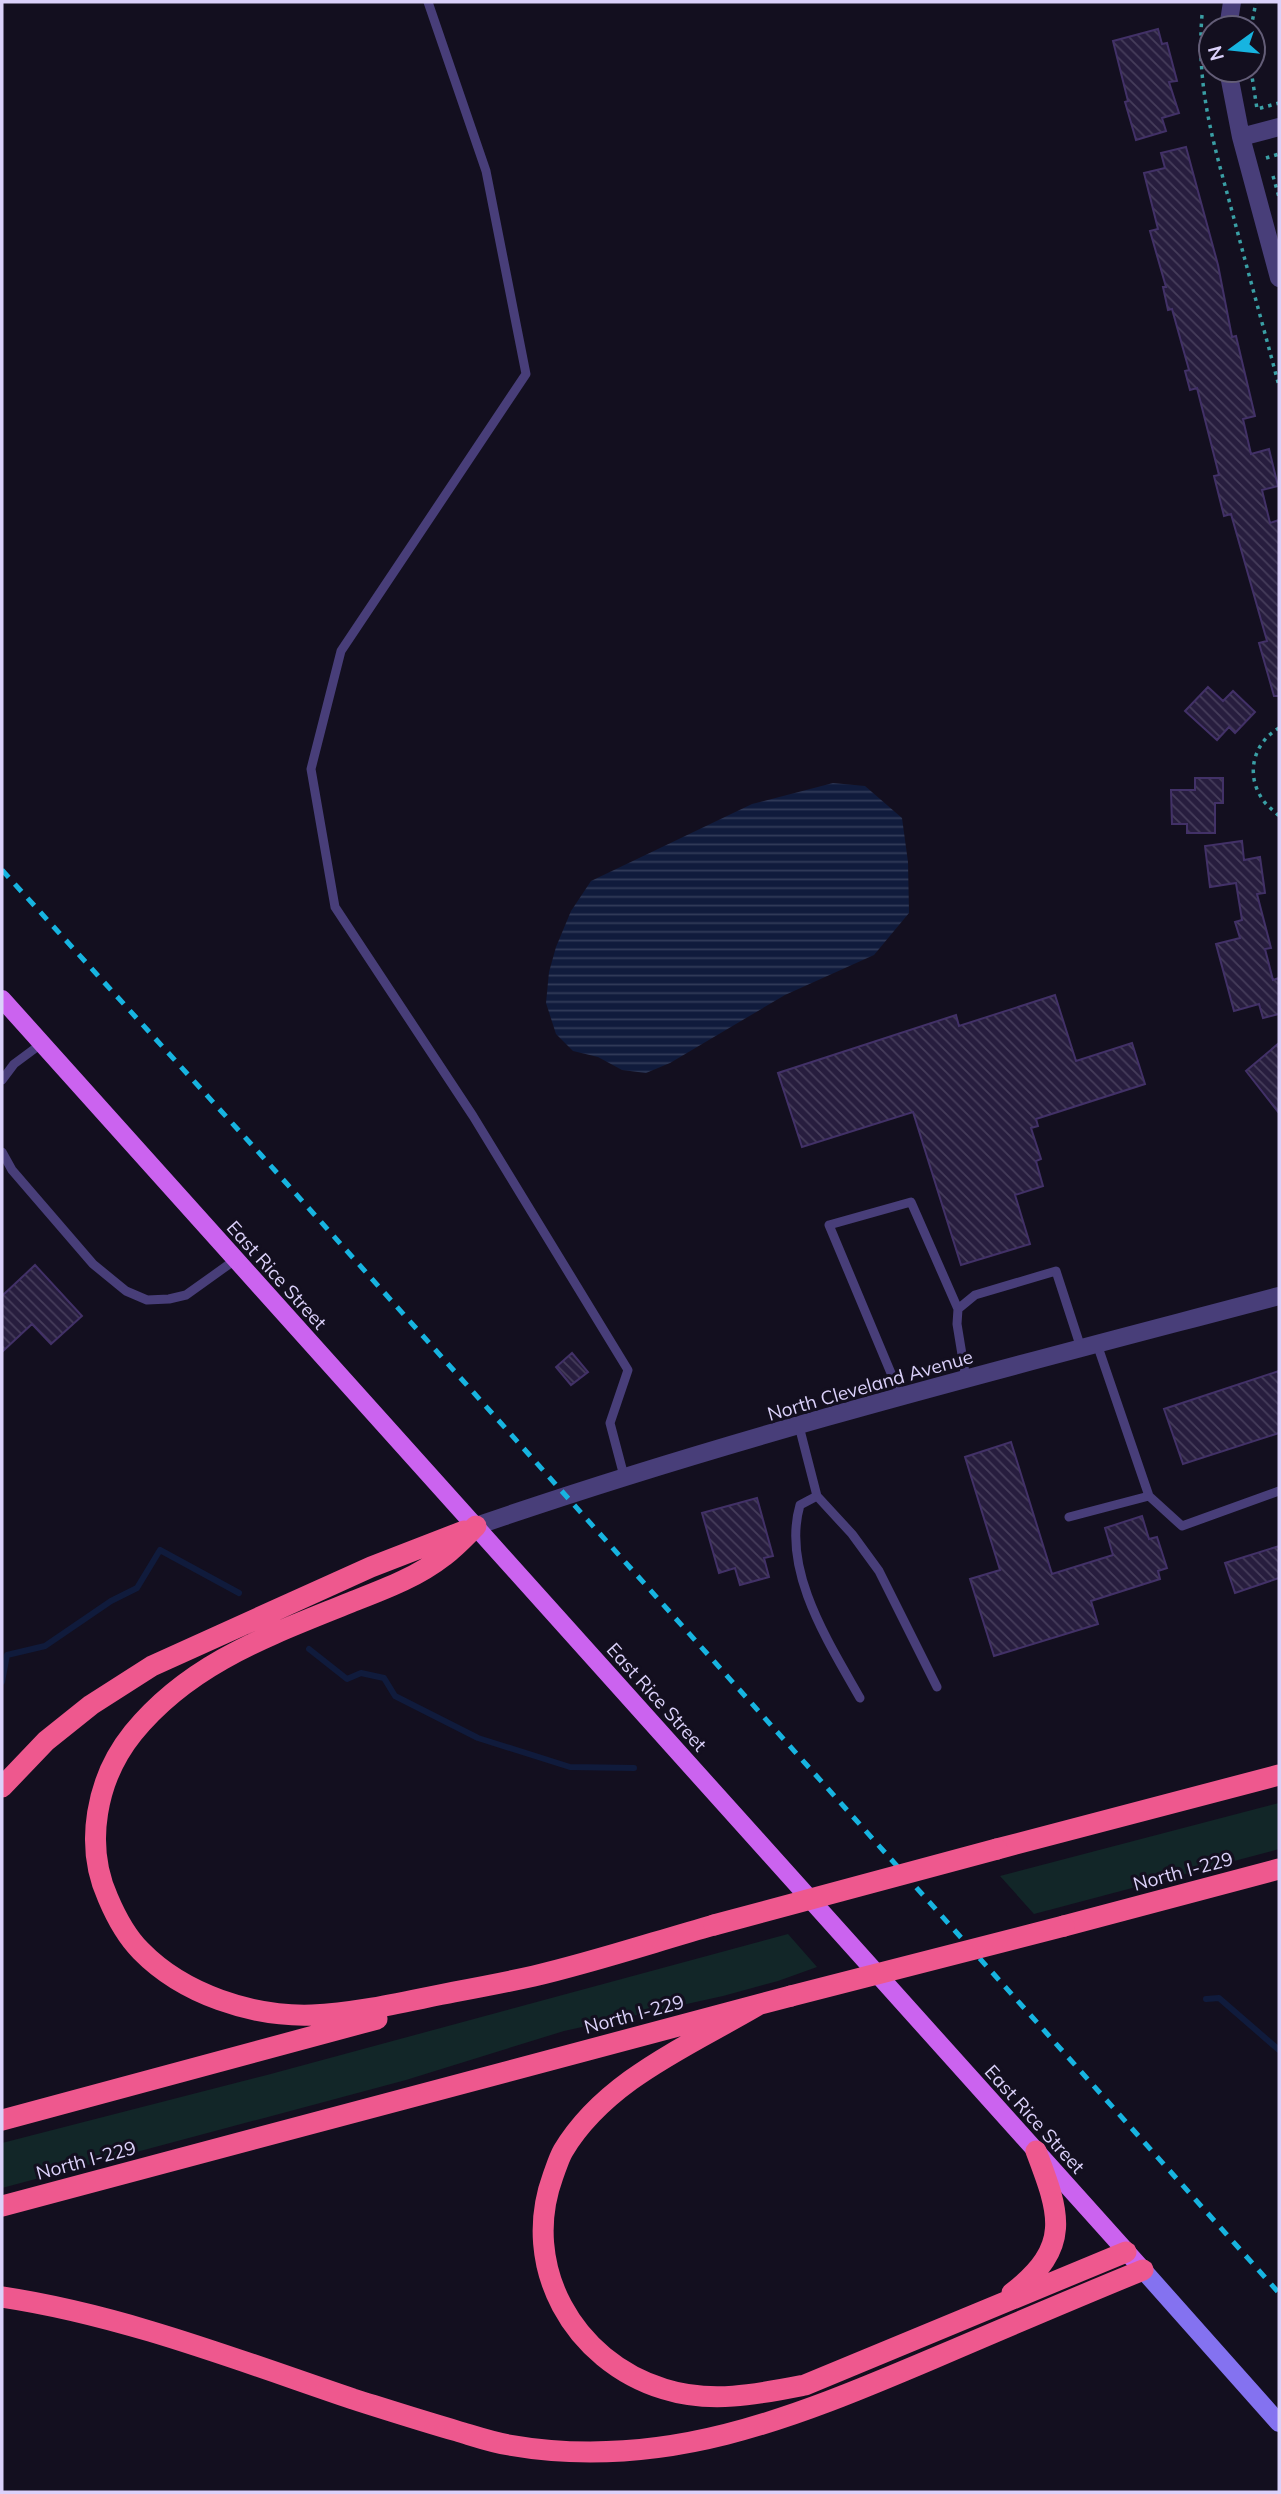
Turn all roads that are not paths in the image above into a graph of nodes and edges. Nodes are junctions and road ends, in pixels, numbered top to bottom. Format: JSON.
{"nodes":[{"id":1,"x":428,"y":2,"type":"edge"},
{"id":2,"x":1231,"y":84,"type":"edge"},
{"id":3,"x":1270,"y":129,"type":"edge"},
{"id":4,"x":1241,"y":137,"type":"junction"},
{"id":5,"x":1279,"y":278,"type":"edge"},
{"id":6,"x":2,"y":999,"type":"edge"},
{"id":7,"x":41,"y":1044,"type":"junction"},
{"id":8,"x":2,"y":1080,"type":"edge"},
{"id":9,"x":2,"y":1152,"type":"edge"},
{"id":10,"x":235,"y":1260,"type":"junction"},
{"id":11,"x":1279,"y":1296,"type":"edge"},
{"id":12,"x":958,"y":1309,"type":"junction"},
{"id":13,"x":1089,"y":1346,"type":"junction"},
{"id":14,"x":966,"y":1379,"type":"junction"},
{"id":15,"x":901,"y":1396,"type":"junction"},
{"id":16,"x":799,"y":1426,"type":"junction"},
{"id":17,"x":624,"y":1476,"type":"junction"},
{"id":18,"x":1279,"y":1490,"type":"edge"},
{"id":19,"x":817,"y":1496,"type":"junction"},
{"id":20,"x":1149,"y":1496,"type":"junction"},
{"id":21,"x":1069,"y":1517,"type":"dead end"},
{"id":22,"x":476,"y":1526,"type":"junction"},
{"id":23,"x":937,"y":1687,"type":"dead end"},
{"id":24,"x":860,"y":1698,"type":"dead end"},
{"id":25,"x":1279,"y":1775,"type":"edge"},
{"id":26,"x":2,"y":1787,"type":"edge"},
{"id":27,"x":1279,"y":1870,"type":"edge"},
{"id":28,"x":534,"y":1976,"type":"junction"},
{"id":29,"x":760,"y":2004,"type":"junction"},
{"id":30,"x":2,"y":2120,"type":"edge"},
{"id":31,"x":1036,"y":2151,"type":"junction"},
{"id":32,"x":2,"y":2206,"type":"edge"},
{"id":33,"x":1126,"y":2252,"type":"junction"},
{"id":34,"x":1143,"y":2270,"type":"junction"},
{"id":35,"x":2,"y":2297,"type":"edge"},
{"id":36,"x":990,"y":2308,"type":"junction"},
{"id":37,"x":1279,"y":2423,"type":"edge"}],
"edges":[{"from":1,"to":17,"type":"lane"},
{"from":2,"to":4,"type":"street"},
{"from":3,"to":4,"type":"street"},
{"from":4,"to":5,"type":"street"},
{"from":6,"to":7,"type":"main road","name":"East Rice Street"},
{"from":7,"to":8,"type":"lane"},
{"from":7,"to":10,"type":"main road","name":"East Rice Street"},
{"from":9,"to":10,"type":"lane"},
{"from":10,"to":22,"type":"main road","name":"East Rice Street"},
{"from":11,"to":13,"type":"street","name":"North Cleveland Avenue"},
{"from":12,"to":13,"type":"lane"},
{"from":12,"to":14,"type":"lane"},
{"from":12,"to":15,"type":"lane"},
{"from":13,"to":14,"type":"street","name":"North Cleveland Avenue"},
{"from":13,"to":20,"type":"lane"},
{"from":14,"to":15,"type":"street","name":"North Cleveland Avenue"},
{"from":15,"to":16,"type":"street","name":"North Cleveland Avenue"},
{"from":16,"to":17,"type":"street","name":"North Cleveland Avenue"},
{"from":16,"to":19,"type":"lane"},
{"from":17,"to":22,"type":"street","name":"North Cleveland Avenue"},
{"from":18,"to":20,"type":"lane"},
{"from":19,"to":23,"type":"lane"},
{"from":19,"to":24,"type":"lane"},
{"from":20,"to":21,"type":"lane"},
{"from":22,"to":26,"type":"highway"},
{"from":22,"to":28,"type":"highway"},
{"from":22,"to":31,"type":"main road","name":"East Rice Street"},
{"from":25,"to":28,"type":"highway","bridge":true},
{"from":27,"to":29,"type":"highway","name":"North I-229","bridge":true},
{"from":28,"to":30,"type":"highway"},
{"from":29,"to":32,"type":"highway","name":"North I-229"},
{"from":29,"to":36,"type":"highway"},
{"from":31,"to":33,"type":"main road","name":"East Rice Street"},
{"from":31,"to":36,"type":"highway"},
{"from":33,"to":34,"type":"main road","name":"East Rice Street"},
{"from":33,"to":36,"type":"highway"},
{"from":34,"to":35,"type":"highway"},
{"from":34,"to":37,"type":"main road","name":"East Rice Street"}]}
